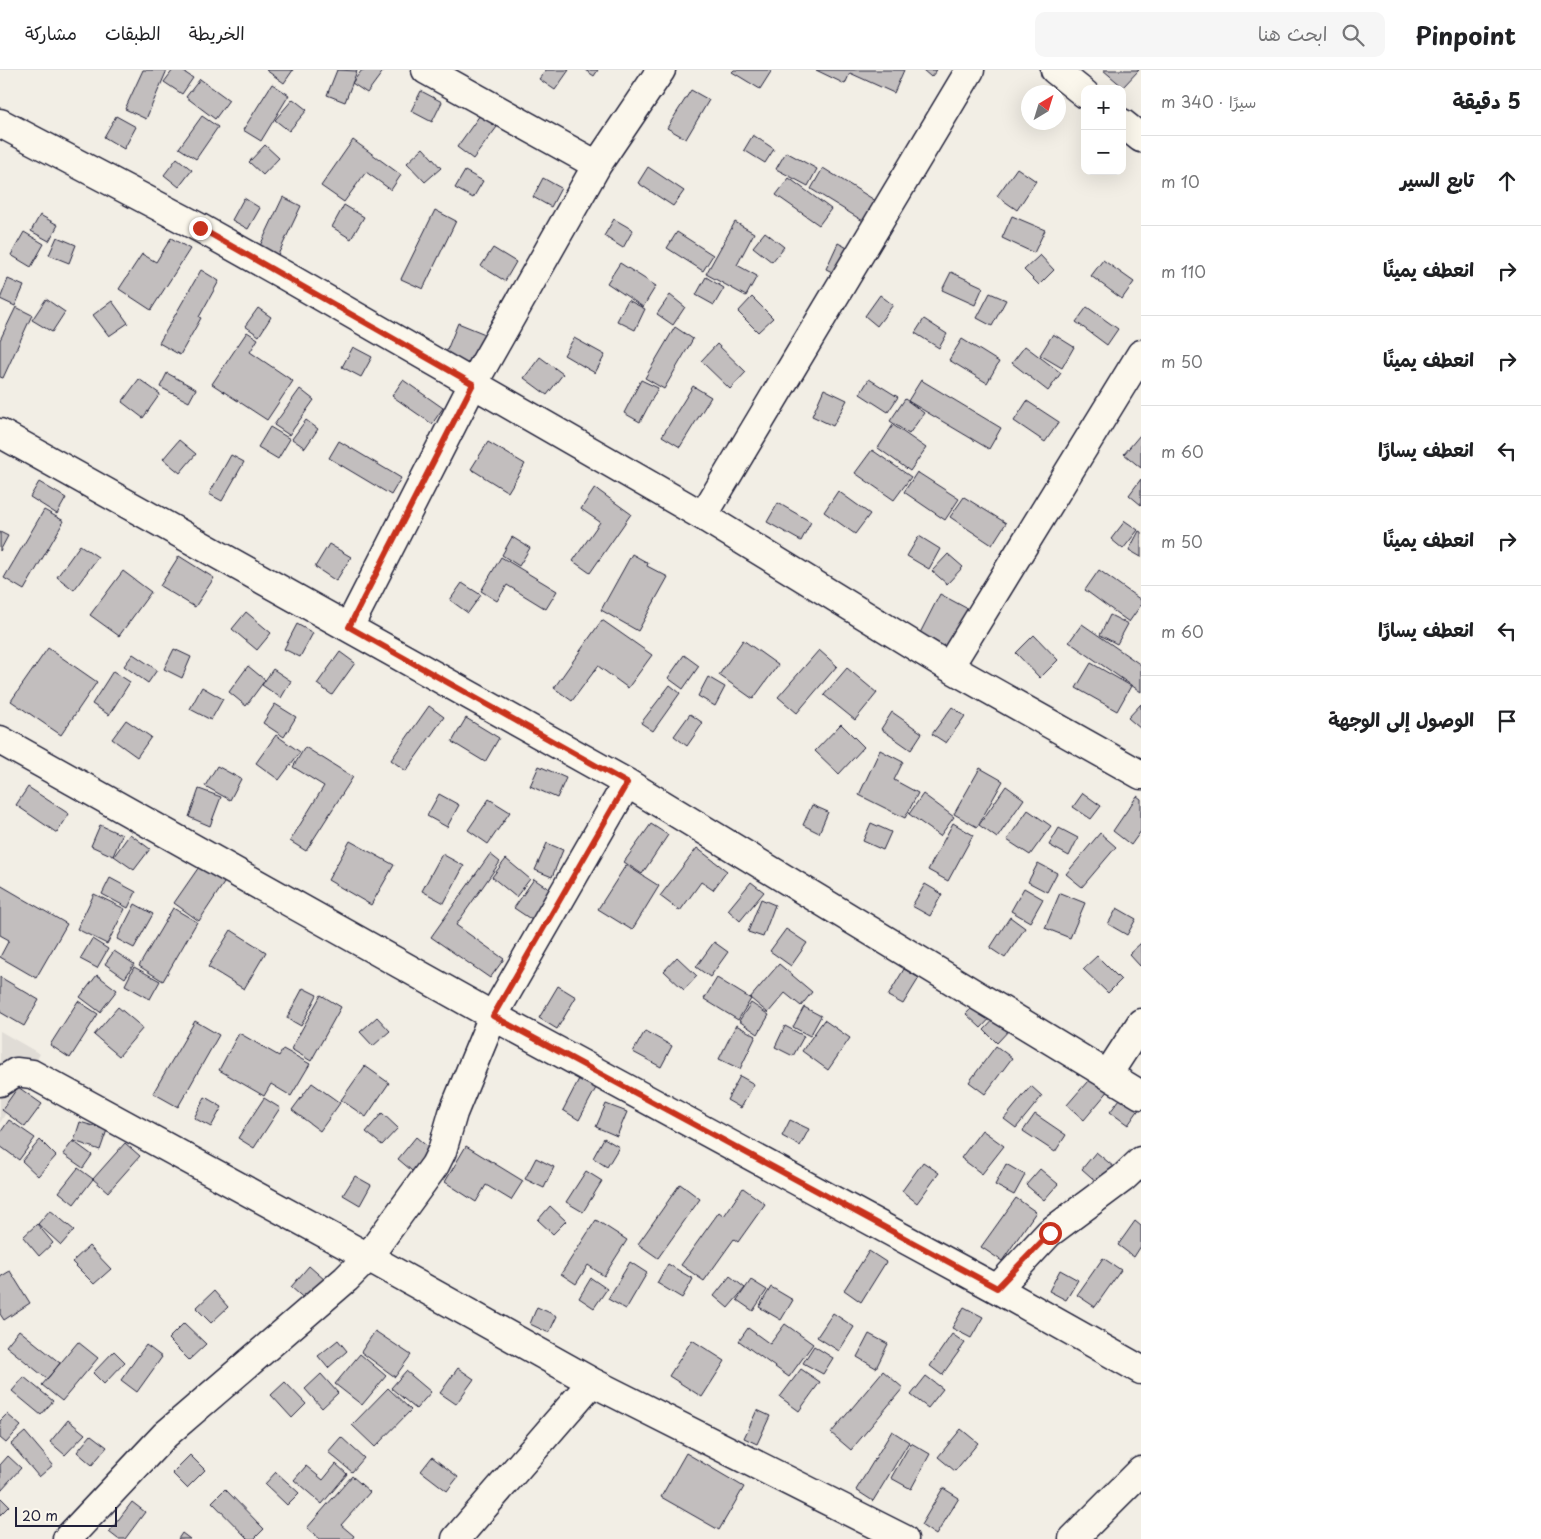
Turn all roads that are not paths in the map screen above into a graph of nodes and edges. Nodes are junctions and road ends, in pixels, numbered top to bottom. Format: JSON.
{"nodes":[{"id":1,"x":426,"y":70,"type":"edge"},
{"id":2,"x":661,"y":70,"type":"edge"},
{"id":3,"x":970,"y":70,"type":"edge"},
{"id":4,"x":1055,"y":70,"type":"edge"},
{"id":5,"x":1081,"y":91,"type":"edge"},
{"id":6,"x":0,"y":123,"type":"edge"},
{"id":7,"x":1126,"y":126,"type":"edge"},
{"id":8,"x":1141,"y":138,"type":"edge"},
{"id":9,"x":597,"y":165,"type":"junction"},
{"id":10,"x":1141,"y":354,"type":"edge"},
{"id":11,"x":473,"y":384,"type":"junction"},
{"id":12,"x":0,"y":433,"type":"edge"},
{"id":13,"x":703,"y":516,"type":"junction"},
{"id":14,"x":349,"y":627,"type":"junction"},
{"id":15,"x":949,"y":667,"type":"junction"},
{"id":16,"x":0,"y":740,"type":"edge"},
{"id":17,"x":1141,"y":775,"type":"edge"},
{"id":18,"x":627,"y":783,"type":"junction"},
{"id":19,"x":493,"y":1016,"type":"junction"},
{"id":20,"x":1141,"y":1023,"type":"edge"},
{"id":21,"x":1108,"y":1074,"type":"junction"},
{"id":22,"x":0,"y":1082,"type":"edge"},
{"id":23,"x":1141,"y":1095,"type":"edge"},
{"id":24,"x":1141,"y":1161,"type":"edge"},
{"id":25,"x":368,"y":1257,"type":"junction"},
{"id":26,"x":997,"y":1288,"type":"junction"},
{"id":27,"x":1141,"y":1370,"type":"edge"},
{"id":28,"x":592,"y":1382,"type":"junction"},
{"id":29,"x":1141,"y":1471,"type":"edge"},
{"id":30,"x":67,"y":1539,"type":"edge"},
{"id":31,"x":456,"y":1539,"type":"edge"},
{"id":32,"x":904,"y":1539,"type":"edge"},
{"id":33,"x":1073,"y":1539,"type":"edge"}],
"edges":[{"from":1,"to":9,"type":"street"},
{"from":2,"to":9,"type":"street"},
{"from":3,"to":13,"type":"street"},
{"from":4,"to":5,"type":"street"},
{"from":6,"to":11,"type":"street"},
{"from":7,"to":8,"type":"street"},
{"from":9,"to":11,"type":"street"},
{"from":10,"to":15,"type":"street"},
{"from":11,"to":13,"type":"street"},
{"from":11,"to":14,"type":"street"},
{"from":12,"to":14,"type":"street"},
{"from":13,"to":15,"type":"street"},
{"from":14,"to":18,"type":"street"},
{"from":15,"to":17,"type":"street"},
{"from":16,"to":19,"type":"street"},
{"from":18,"to":19,"type":"street"},
{"from":18,"to":21,"type":"street"},
{"from":19,"to":25,"type":"street"},
{"from":19,"to":26,"type":"street"},
{"from":20,"to":21,"type":"street"},
{"from":21,"to":23,"type":"street"},
{"from":22,"to":25,"type":"street"},
{"from":24,"to":26,"type":"street"},
{"from":25,"to":28,"type":"street"},
{"from":25,"to":30,"type":"street"},
{"from":26,"to":27,"type":"street"},
{"from":28,"to":31,"type":"street"},
{"from":28,"to":32,"type":"street"},
{"from":29,"to":33,"type":"street"}]}
